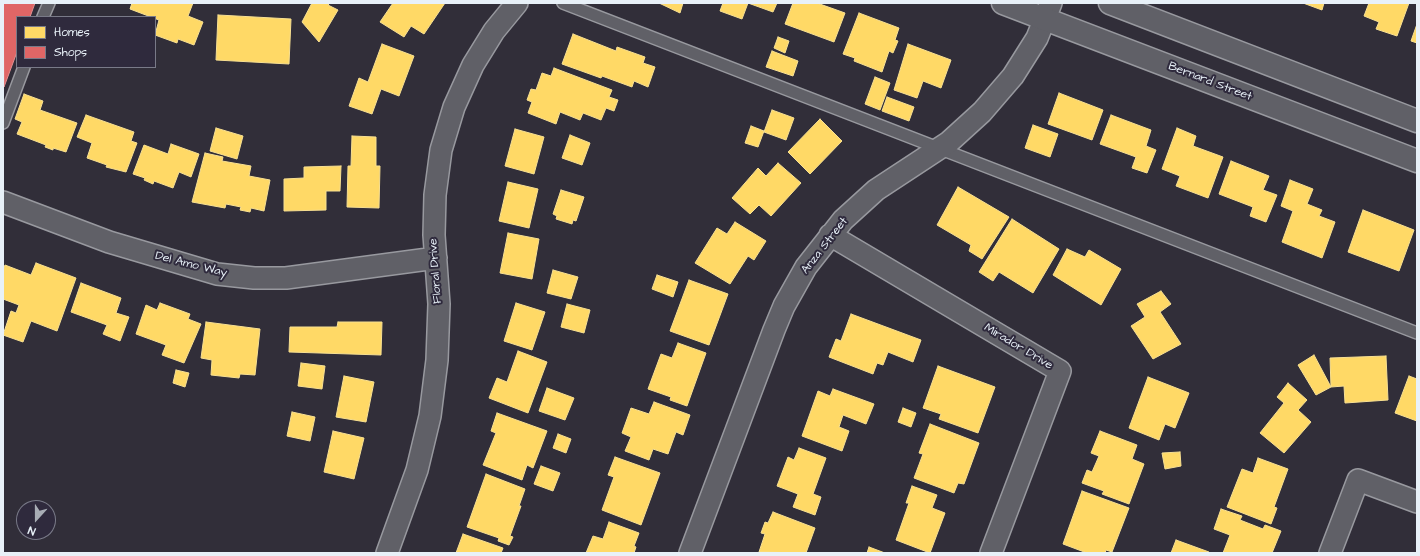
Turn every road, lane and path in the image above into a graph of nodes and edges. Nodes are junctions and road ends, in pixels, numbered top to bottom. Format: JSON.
{"nodes":[{"id":1,"x":48,"y":3,"type":"edge"},
{"id":2,"x":517,"y":3,"type":"edge"},
{"id":3,"x":563,"y":3,"type":"edge"},
{"id":4,"x":1003,"y":3,"type":"edge"},
{"id":5,"x":1110,"y":3,"type":"edge"},
{"id":6,"x":1048,"y":11,"type":"edge"},
{"id":7,"x":43,"y":16,"type":"edge"},
{"id":8,"x":24,"y":68,"type":"edge"},
{"id":9,"x":1417,"y":122,"type":"edge"},
{"id":10,"x":3,"y":124,"type":"edge"},
{"id":11,"x":940,"y":148,"type":"junction"},
{"id":12,"x":1417,"y":161,"type":"edge"},
{"id":13,"x":3,"y":202,"type":"edge"},
{"id":14,"x":830,"y":235,"type":"junction"},
{"id":15,"x":436,"y":258,"type":"junction"},
{"id":16,"x":1417,"y":333,"type":"edge"},
{"id":17,"x":1417,"y":502,"type":"edge"},
{"id":18,"x":387,"y":553,"type":"edge"},
{"id":19,"x":690,"y":553,"type":"edge"},
{"id":20,"x":991,"y":553,"type":"edge"},
{"id":21,"x":1330,"y":553,"type":"edge"}],
"edges":[{"from":1,"to":7,"type":"lane"},
{"from":2,"to":15,"type":"street","name":"Floral Drive"},
{"from":3,"to":11,"type":"lane"},
{"from":4,"to":6,"type":"street","name":"Bernard Street"},
{"from":5,"to":9,"type":"street"},
{"from":6,"to":11,"type":"street","name":"Anza Street"},
{"from":6,"to":12,"type":"street","name":"Bernard Street"},
{"from":8,"to":10,"type":"lane"},
{"from":11,"to":14,"type":"street","name":"Anza Street"},
{"from":11,"to":16,"type":"lane"},
{"from":13,"to":15,"type":"street","name":"Del Amo Way"},
{"from":14,"to":19,"type":"street","name":"Anza Street"},
{"from":14,"to":20,"type":"street","name":"Mirador Drive"},
{"from":15,"to":18,"type":"street","name":"Floral Drive"},
{"from":17,"to":21,"type":"street"}]}
